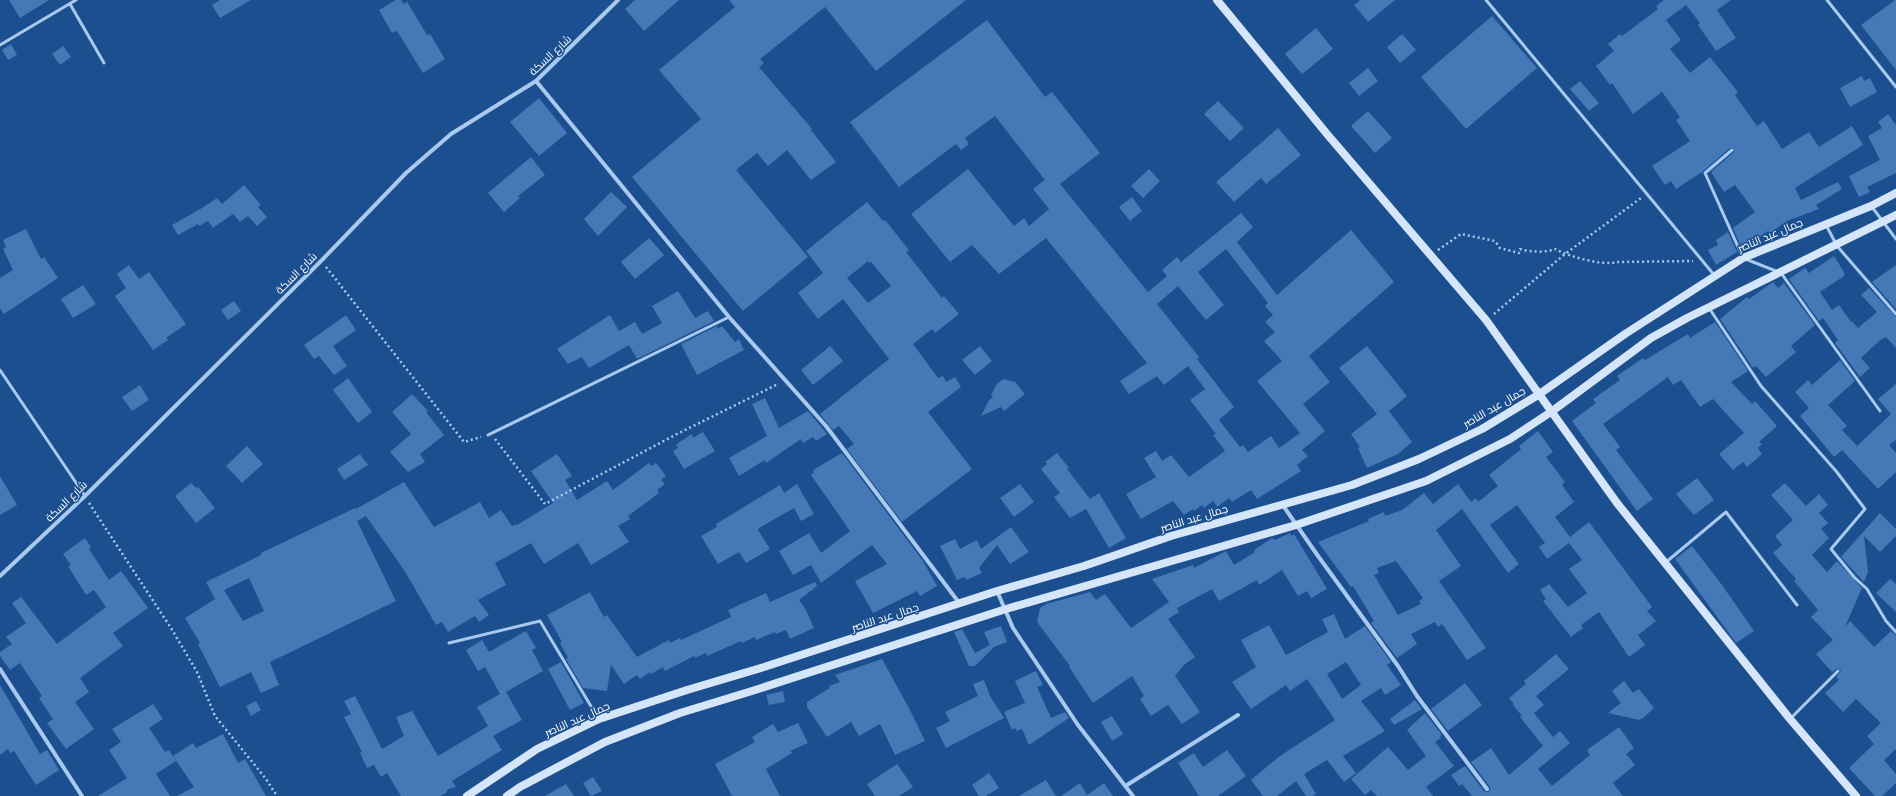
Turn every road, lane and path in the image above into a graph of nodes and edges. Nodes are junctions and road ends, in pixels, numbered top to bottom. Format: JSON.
{"nodes":[{"id":1,"x":76,"y":0,"type":"edge"},
{"id":2,"x":618,"y":0,"type":"edge"},
{"id":3,"x":1217,"y":0,"type":"edge"},
{"id":4,"x":1486,"y":0,"type":"edge"},
{"id":5,"x":1827,"y":0,"type":"edge"},
{"id":6,"x":70,"y":4,"type":"junction"},
{"id":7,"x":0,"y":45,"type":"edge"},
{"id":8,"x":104,"y":63,"type":"dead end"},
{"id":9,"x":536,"y":81,"type":"junction"},
{"id":10,"x":1896,"y":87,"type":"edge"},
{"id":11,"x":1732,"y":150,"type":"dead end"},
{"id":12,"x":1896,"y":193,"type":"edge"},
{"id":13,"x":1646,"y":194,"type":"junction"},
{"id":14,"x":1871,"y":206,"type":"junction"},
{"id":15,"x":1896,"y":215,"type":"edge"},
{"id":16,"x":1882,"y":222,"type":"junction"},
{"id":17,"x":1825,"y":224,"type":"junction"},
{"id":18,"x":1896,"y":239,"type":"edge"},
{"id":19,"x":1837,"y":246,"type":"junction"},
{"id":20,"x":1565,"y":254,"type":"junction"},
{"id":21,"x":1430,"y":255,"type":"junction"},
{"id":22,"x":1743,"y":258,"type":"junction"},
{"id":23,"x":1703,"y":260,"type":"junction"},
{"id":24,"x":1781,"y":273,"type":"junction"},
{"id":25,"x":1715,"y":276,"type":"junction"},
{"id":26,"x":1709,"y":308,"type":"junction"},
{"id":27,"x":1896,"y":314,"type":"edge"},
{"id":28,"x":728,"y":317,"type":"junction"},
{"id":29,"x":1486,"y":320,"type":"junction"},
{"id":30,"x":0,"y":370,"type":"edge"},
{"id":31,"x":1538,"y":395,"type":"junction"},
{"id":32,"x":1880,"y":411,"type":"dead end"},
{"id":33,"x":1551,"y":412,"type":"junction"},
{"id":34,"x":488,"y":435,"type":"dead end"},
{"id":35,"x":85,"y":496,"type":"junction"},
{"id":36,"x":1282,"y":504,"type":"junction"},
{"id":37,"x":1296,"y":525,"type":"junction"},
{"id":38,"x":1665,"y":563,"type":"junction"},
{"id":39,"x":0,"y":576,"type":"edge"},
{"id":40,"x":997,"y":592,"type":"junction"},
{"id":41,"x":960,"y":604,"type":"junction"},
{"id":42,"x":1797,"y":605,"type":"dead end"},
{"id":43,"x":1006,"y":608,"type":"junction"},
{"id":44,"x":1896,"y":632,"type":"edge"},
{"id":45,"x":449,"y":643,"type":"dead end"},
{"id":46,"x":0,"y":669,"type":"edge"},
{"id":47,"x":1838,"y":671,"type":"dead end"},
{"id":48,"x":1238,"y":715,"type":"dead end"},
{"id":49,"x":1790,"y":718,"type":"junction"},
{"id":50,"x":599,"y":719,"type":"junction"},
{"id":51,"x":1127,"y":785,"type":"junction"},
{"id":52,"x":1487,"y":789,"type":"dead end"},
{"id":53,"x":82,"y":796,"type":"edge"},
{"id":54,"x":277,"y":796,"type":"edge"},
{"id":55,"x":467,"y":796,"type":"edge"},
{"id":56,"x":506,"y":796,"type":"edge"},
{"id":57,"x":1133,"y":796,"type":"edge"},
{"id":58,"x":1856,"y":796,"type":"edge"}],
"edges":[{"from":1,"to":6,"type":"lane"},
{"from":2,"to":9,"type":"street","name":"شارع السكة"},
{"from":3,"to":21,"type":"main road"},
{"from":4,"to":13,"type":"lane"},
{"from":5,"to":10,"type":"lane"},
{"from":6,"to":7,"type":"lane"},
{"from":6,"to":8,"type":"lane"},
{"from":9,"to":28,"type":"street"},
{"from":9,"to":35,"type":"street","name":"شارع السكة"},
{"from":11,"to":22,"type":"lane"},
{"from":12,"to":14,"type":"main road","name":"جمال عبد الناصر"},
{"from":13,"to":20,"type":"path"},
{"from":13,"to":23,"type":"lane"},
{"from":14,"to":16,"type":"lane"},
{"from":14,"to":17,"type":"main road","name":"جمال عبد الناصر"},
{"from":15,"to":16,"type":"main road"},
{"from":16,"to":18,"type":"lane"},
{"from":16,"to":19,"type":"main road"},
{"from":17,"to":19,"type":"lane"},
{"from":17,"to":22,"type":"main road","name":"جمال عبد الناصر"},
{"from":19,"to":24,"type":"main road"},
{"from":19,"to":27,"type":"lane"},
{"from":20,"to":21,"type":"path"},
{"from":20,"to":23,"type":"path"},
{"from":20,"to":29,"type":"path"},
{"from":21,"to":29,"type":"main road"},
{"from":22,"to":24,"type":"lane"},
{"from":22,"to":25,"type":"main road","name":"جمال عبد الناصر"},
{"from":23,"to":25,"type":"lane"},
{"from":24,"to":26,"type":"main road"},
{"from":24,"to":32,"type":"lane"},
{"from":25,"to":31,"type":"main road","name":"جمال عبد الناصر"},
{"from":26,"to":33,"type":"main road"},
{"from":26,"to":44,"type":"lane"},
{"from":28,"to":34,"type":"lane"},
{"from":28,"to":41,"type":"street"},
{"from":29,"to":31,"type":"main road"},
{"from":30,"to":35,"type":"lane"},
{"from":31,"to":33,"type":"main road"},
{"from":31,"to":36,"type":"main road","name":"جمال عبد الناصر"},
{"from":33,"to":37,"type":"main road"},
{"from":33,"to":38,"type":"main road"},
{"from":35,"to":39,"type":"street","name":"شارع السكة"},
{"from":35,"to":54,"type":"path"},
{"from":36,"to":37,"type":"street"},
{"from":36,"to":40,"type":"main road","name":"جمال عبد الناصر"},
{"from":37,"to":43,"type":"main road"},
{"from":37,"to":52,"type":"street"},
{"from":38,"to":42,"type":"lane"},
{"from":38,"to":49,"type":"main road"},
{"from":40,"to":41,"type":"main road","name":"جمال عبد الناصر"},
{"from":40,"to":43,"type":"street"},
{"from":41,"to":50,"type":"main road","name":"جمال عبد الناصر"},
{"from":43,"to":51,"type":"street"},
{"from":43,"to":56,"type":"main road"},
{"from":45,"to":50,"type":"lane"},
{"from":46,"to":53,"type":"street"},
{"from":47,"to":49,"type":"lane"},
{"from":48,"to":51,"type":"street"},
{"from":49,"to":58,"type":"main road"},
{"from":50,"to":55,"type":"main road","name":"جمال عبد الناصر"},
{"from":51,"to":57,"type":"street"}]}
